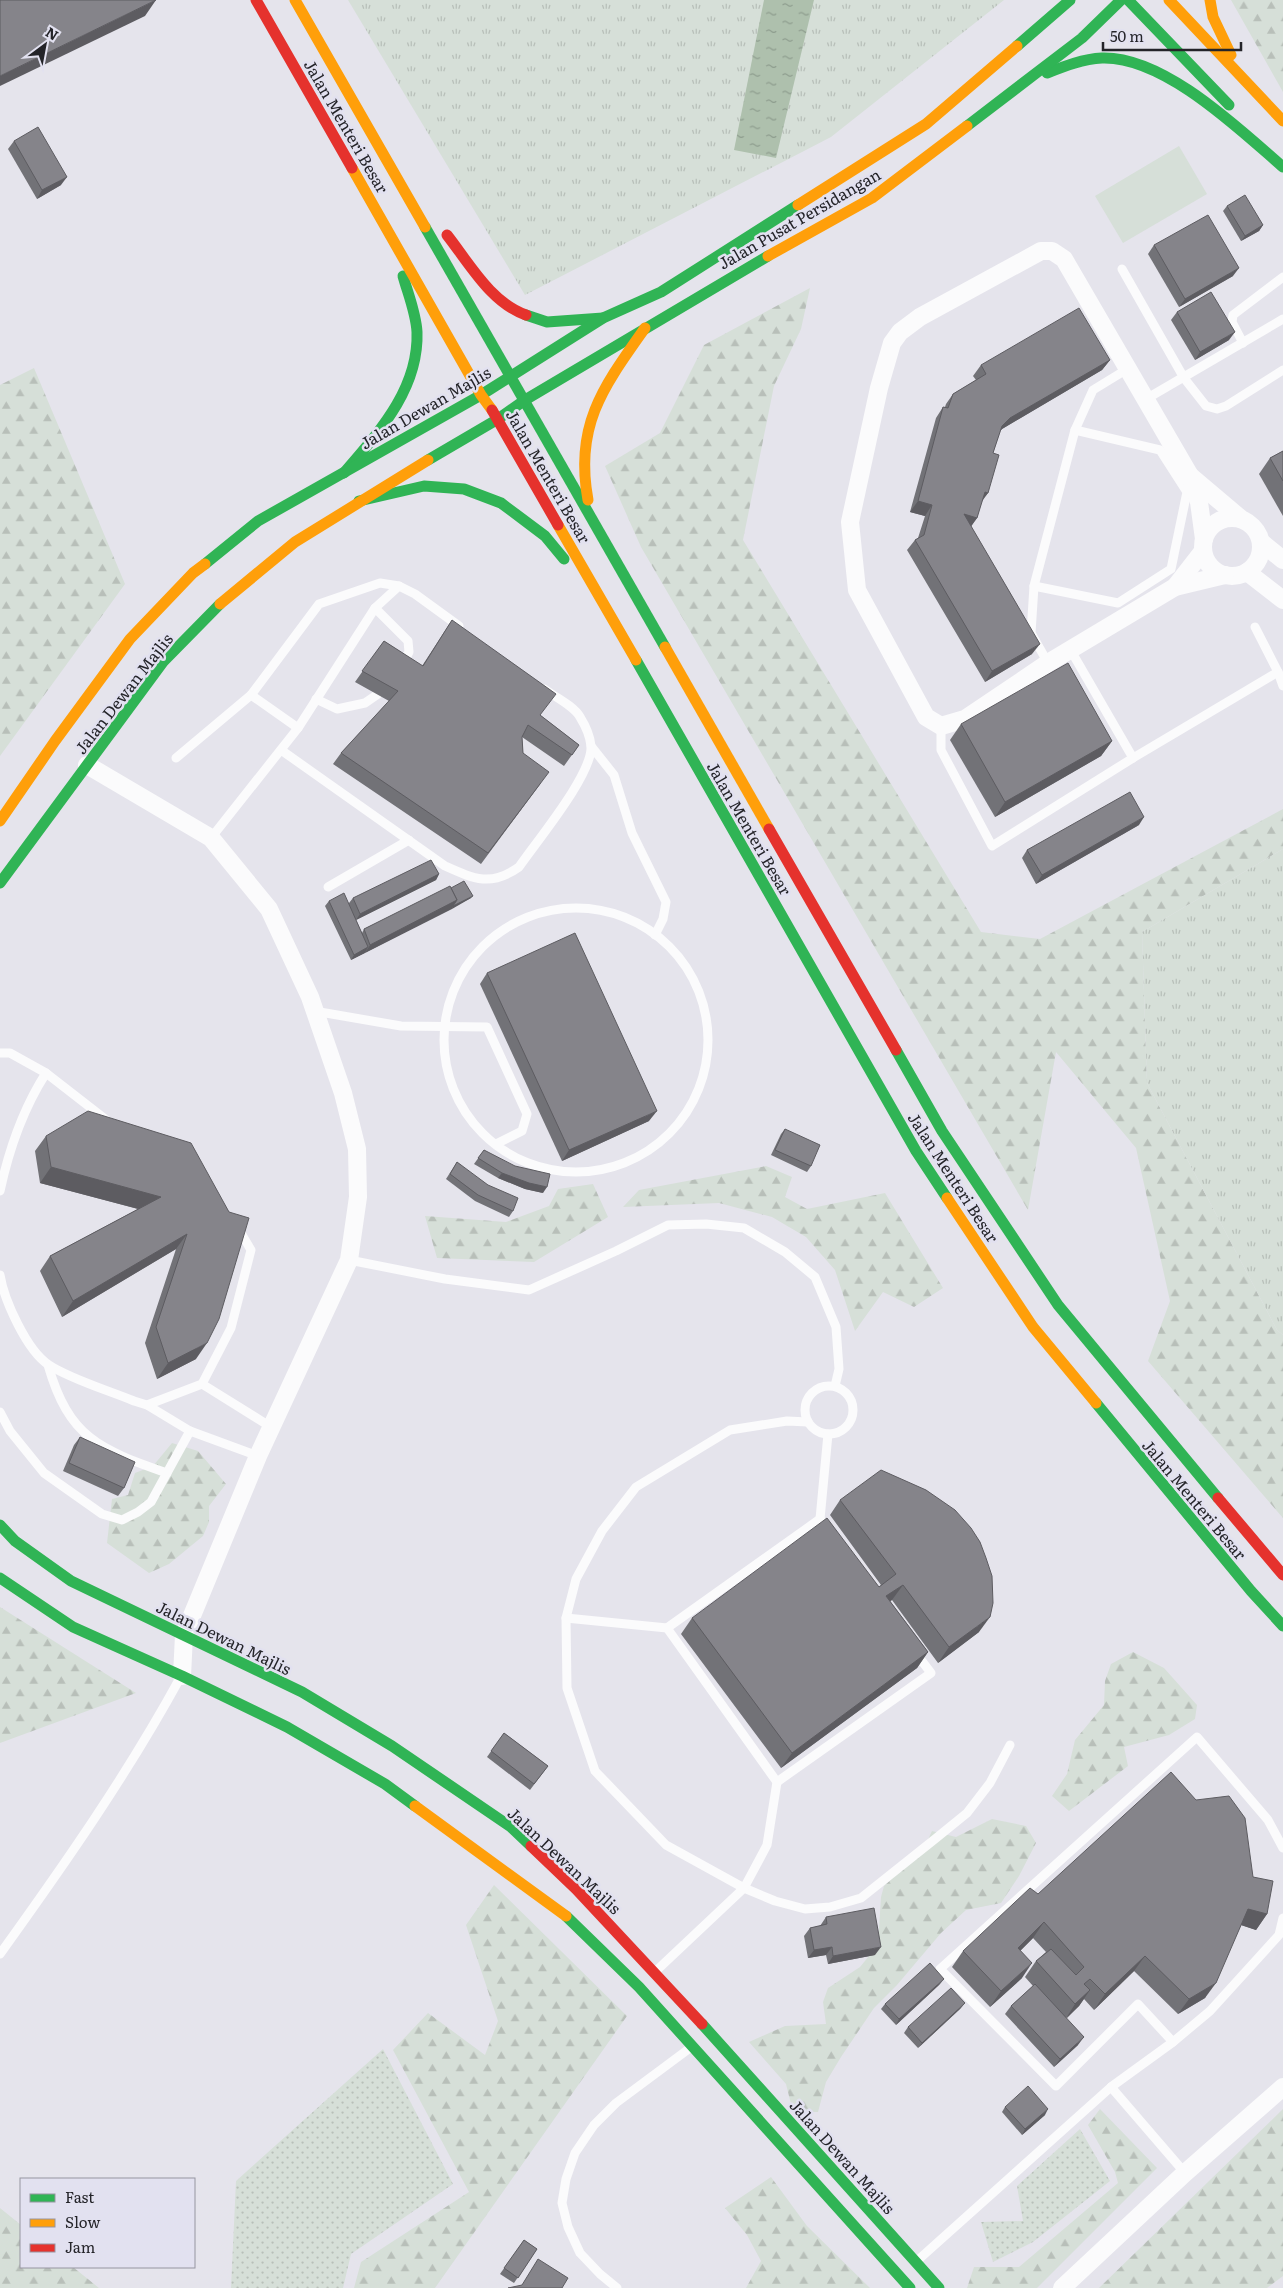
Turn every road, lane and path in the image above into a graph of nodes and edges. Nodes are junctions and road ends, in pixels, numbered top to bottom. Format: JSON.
{"nodes":[{"id":1,"x":256,"y":0,"type":"edge"},
{"id":2,"x":295,"y":0,"type":"edge"},
{"id":3,"x":1070,"y":0,"type":"edge"},
{"id":4,"x":1121,"y":0,"type":"edge"},
{"id":5,"x":1128,"y":0,"type":"edge"},
{"id":6,"x":1169,"y":0,"type":"edge"},
{"id":7,"x":1210,"y":0,"type":"edge"},
{"id":8,"x":1241,"y":76,"type":"junction"},
{"id":9,"x":1032,"y":78,"type":"junction"},
{"id":10,"x":1283,"y":120,"type":"edge"},
{"id":11,"x":1283,"y":162,"type":"edge"},
{"id":12,"x":391,"y":166,"type":"junction"},
{"id":13,"x":1283,"y":167,"type":"edge"},
{"id":14,"x":396,"y":246,"type":"junction"},
{"id":15,"x":1122,"y":269,"type":"dead end"},
{"id":16,"x":1283,"y":276,"type":"edge"},
{"id":17,"x":603,"y":318,"type":"junction"},
{"id":18,"x":1283,"y":319,"type":"edge"},
{"id":19,"x":645,"y":328,"type":"junction"},
{"id":20,"x":1244,"y":343,"type":"junction"},
{"id":21,"x":1129,"y":368,"type":"junction"},
{"id":22,"x":1283,"y":370,"type":"edge"},
{"id":23,"x":511,"y":375,"type":"junction"},
{"id":24,"x":1184,"y":378,"type":"junction"},
{"id":25,"x":481,"y":395,"type":"junction"},
{"id":26,"x":1146,"y":399,"type":"junction"},
{"id":27,"x":525,"y":400,"type":"junction"},
{"id":28,"x":498,"y":419,"type":"junction"},
{"id":29,"x":1075,"y":430,"type":"junction"},
{"id":30,"x":344,"y":473,"type":"junction"},
{"id":31,"x":1189,"y":474,"type":"junction"},
{"id":32,"x":359,"y":501,"type":"junction"},
{"id":33,"x":591,"y":516,"type":"junction"},
{"id":34,"x":1240,"y":518,"type":"junction"},
{"id":35,"x":1261,"y":542,"type":"junction"},
{"id":36,"x":1204,"y":545,"type":"junction"},
{"id":37,"x":1283,"y":560,"type":"edge"},
{"id":38,"x":1248,"y":572,"type":"junction"},
{"id":39,"x":1226,"y":575,"type":"junction"},
{"id":40,"x":399,"y":586,"type":"junction"},
{"id":41,"x":1034,"y":586,"type":"junction"},
{"id":42,"x":1175,"y":587,"type":"junction"},
{"id":43,"x":1283,"y":600,"type":"edge"},
{"id":44,"x":375,"y":608,"type":"junction"},
{"id":45,"x":607,"y":610,"type":"junction"},
{"id":46,"x":1255,"y":627,"type":"dead end"},
{"id":47,"x":471,"y":635,"type":"edge"},
{"id":48,"x":1070,"y":650,"type":"junction"},
{"id":49,"x":1048,"y":663,"type":"junction"},
{"id":50,"x":401,"y":668,"type":"edge"},
{"id":51,"x":1278,"y":672,"type":"junction"},
{"id":52,"x":534,"y":681,"type":"edge"},
{"id":53,"x":1283,"y":686,"type":"edge"},
{"id":54,"x":378,"y":694,"type":"edge"},
{"id":55,"x":251,"y":696,"type":"junction"},
{"id":56,"x":316,"y":699,"type":"junction"},
{"id":57,"x":941,"y":726,"type":"junction"},
{"id":58,"x":298,"y":728,"type":"junction"},
{"id":59,"x":591,"y":746,"type":"junction"},
{"id":60,"x":281,"y":750,"type":"junction"},
{"id":61,"x":176,"y":758,"type":"dead end"},
{"id":62,"x":1133,"y":758,"type":"junction"},
{"id":63,"x":87,"y":765,"type":"junction"},
{"id":64,"x":0,"y":821,"type":"edge"},
{"id":65,"x":211,"y":838,"type":"junction"},
{"id":66,"x":409,"y":840,"type":"junction"},
{"id":67,"x":0,"y":883,"type":"edge"},
{"id":68,"x":328,"y":887,"type":"dead end"},
{"id":69,"x":655,"y":935,"type":"junction"},
{"id":70,"x":314,"y":1011,"type":"junction"},
{"id":71,"x":444,"y":1026,"type":"junction"},
{"id":72,"x":0,"y":1052,"type":"edge"},
{"id":73,"x":46,"y":1072,"type":"junction"},
{"id":74,"x":120,"y":1130,"type":"edge"},
{"id":75,"x":496,"y":1144,"type":"junction"},
{"id":76,"x":0,"y":1191,"type":"edge"},
{"id":77,"x":232,"y":1218,"type":"edge"},
{"id":78,"x":349,"y":1260,"type":"junction"},
{"id":79,"x":0,"y":1276,"type":"edge"},
{"id":80,"x":48,"y":1365,"type":"junction"},
{"id":81,"x":202,"y":1384,"type":"junction"},
{"id":82,"x":835,"y":1386,"type":"junction"},
{"id":83,"x":147,"y":1404,"type":"junction"},
{"id":84,"x":0,"y":1412,"type":"edge"},
{"id":85,"x":808,"y":1422,"type":"junction"},
{"id":86,"x":271,"y":1427,"type":"junction"},
{"id":87,"x":190,"y":1431,"type":"junction"},
{"id":88,"x":828,"y":1434,"type":"junction"},
{"id":89,"x":258,"y":1456,"type":"junction"},
{"id":90,"x":167,"y":1473,"type":"junction"},
{"id":91,"x":820,"y":1519,"type":"junction"},
{"id":92,"x":0,"y":1525,"type":"edge"},
{"id":93,"x":836,"y":1542,"type":"edge"},
{"id":94,"x":1283,"y":1575,"type":"edge"},
{"id":95,"x":0,"y":1578,"type":"edge"},
{"id":96,"x":566,"y":1618,"type":"junction"},
{"id":97,"x":1283,"y":1626,"type":"edge"},
{"id":98,"x":667,"y":1628,"type":"junction"},
{"id":99,"x":184,"y":1635,"type":"junction"},
{"id":100,"x":908,"y":1641,"type":"edge"},
{"id":101,"x":182,"y":1676,"type":"junction"},
{"id":102,"x":1010,"y":1745,"type":"dead end"},
{"id":103,"x":777,"y":1782,"type":"junction"},
{"id":104,"x":1283,"y":1848,"type":"edge"},
{"id":105,"x":744,"y":1888,"type":"junction"},
{"id":106,"x":1283,"y":1918,"type":"edge"},
{"id":107,"x":0,"y":1954,"type":"edge"},
{"id":108,"x":647,"y":1979,"type":"junction"},
{"id":109,"x":701,"y":2040,"type":"junction"},
{"id":110,"x":1173,"y":2042,"type":"junction"},
{"id":111,"x":1111,"y":2087,"type":"junction"},
{"id":112,"x":1283,"y":2087,"type":"edge"},
{"id":113,"x":1185,"y":2173,"type":"junction"},
{"id":114,"x":916,"y":2262,"type":"junction"},
{"id":115,"x":618,"y":2288,"type":"edge"},
{"id":116,"x":910,"y":2288,"type":"edge"},
{"id":117,"x":939,"y":2288,"type":"edge"},
{"id":118,"x":1062,"y":2288,"type":"edge"}],
"edges":[{"from":1,"to":14,"type":"street","name":"Jalan Menteri Besar"},
{"from":2,"to":12,"type":"street","name":"Jalan Menteri Besar"},
{"from":3,"to":17,"type":"street","name":"Jalan Pusat Persidangan"},
{"from":4,"to":9,"type":"street","name":"Jalan Pusat Persidangan"},
{"from":5,"to":11,"type":"street"},
{"from":6,"to":8,"type":"street"},
{"from":7,"to":8,"type":"street"},
{"from":8,"to":10,"type":"street"},
{"from":9,"to":13,"type":"street"},
{"from":9,"to":19,"type":"street","name":"Jalan Pusat Persidangan"},
{"from":12,"to":17,"type":"street"},
{"from":12,"to":23,"type":"street","name":"Jalan Menteri Besar"},
{"from":14,"to":25,"type":"street","name":"Jalan Menteri Besar"},
{"from":14,"to":30,"type":"street"},
{"from":15,"to":24,"type":"lane"},
{"from":16,"to":20,"type":"lane"},
{"from":17,"to":23,"type":"street","name":"Jalan Pusat Persidangan"},
{"from":18,"to":20,"type":"lane"},
{"from":19,"to":27,"type":"street","name":"Jalan Pusat Persidangan"},
{"from":19,"to":33,"type":"street"},
{"from":20,"to":24,"type":"lane"},
{"from":21,"to":26,"type":"street"},
{"from":21,"to":29,"type":"lane"},
{"from":21,"to":57,"type":"street"},
{"from":22,"to":24,"type":"lane"},
{"from":23,"to":25,"type":"street","name":"Jalan Dewan Majlis"},
{"from":23,"to":27,"type":"street","name":"Jalan Menteri Besar"},
{"from":24,"to":26,"type":"lane"},
{"from":25,"to":28,"type":"street","name":"Jalan Menteri Besar"},
{"from":25,"to":30,"type":"street","name":"Jalan Dewan Majlis"},
{"from":26,"to":31,"type":"street"},
{"from":27,"to":28,"type":"street","name":"Jalan Pusat Persidangan"},
{"from":27,"to":33,"type":"street","name":"Jalan Menteri Besar"},
{"from":28,"to":32,"type":"street","name":"Jalan Dewan Majlis"},
{"from":28,"to":45,"type":"street","name":"Jalan Menteri Besar"},
{"from":29,"to":41,"type":"lane"},
{"from":29,"to":41,"type":"lane"},
{"from":30,"to":64,"type":"street","name":"Jalan Dewan Majlis"},
{"from":31,"to":34,"type":"street"},
{"from":31,"to":36,"type":"street"},
{"from":32,"to":45,"type":"street"},
{"from":32,"to":63,"type":"street","name":"Jalan Dewan Majlis"},
{"from":33,"to":94,"type":"street","name":"Jalan Menteri Besar"},
{"from":34,"to":35,"type":"street"},
{"from":34,"to":36,"type":"street"},
{"from":35,"to":37,"type":"street"},
{"from":35,"to":38,"type":"street"},
{"from":36,"to":39,"type":"street"},
{"from":36,"to":42,"type":"street"},
{"from":38,"to":39,"type":"street"},
{"from":38,"to":43,"type":"street"},
{"from":39,"to":42,"type":"street"},
{"from":40,"to":44,"type":"lane"},
{"from":40,"to":47,"type":"lane"},
{"from":40,"to":55,"type":"lane"},
{"from":41,"to":49,"type":"lane"},
{"from":42,"to":48,"type":"street"},
{"from":44,"to":50,"type":"lane"},
{"from":44,"to":56,"type":"lane"},
{"from":45,"to":97,"type":"street","name":"Jalan Menteri Besar"},
{"from":46,"to":51,"type":"lane"},
{"from":48,"to":49,"type":"street"},
{"from":48,"to":62,"type":"lane"},
{"from":49,"to":57,"type":"street"},
{"from":51,"to":53,"type":"lane"},
{"from":51,"to":62,"type":"lane"},
{"from":52,"to":59,"type":"lane"},
{"from":54,"to":56,"type":"lane"},
{"from":55,"to":58,"type":"lane"},
{"from":55,"to":61,"type":"lane"},
{"from":56,"to":58,"type":"lane"},
{"from":57,"to":62,"type":"lane"},
{"from":58,"to":60,"type":"lane"},
{"from":59,"to":66,"type":"lane"},
{"from":59,"to":69,"type":"lane"},
{"from":60,"to":65,"type":"lane"},
{"from":60,"to":66,"type":"lane"},
{"from":63,"to":65,"type":"street"},
{"from":63,"to":67,"type":"street","name":"Jalan Dewan Majlis"},
{"from":65,"to":70,"type":"street"},
{"from":66,"to":68,"type":"lane"},
{"from":69,"to":71,"type":"lane"},
{"from":69,"to":75,"type":"lane"},
{"from":70,"to":71,"type":"lane"},
{"from":70,"to":78,"type":"street"},
{"from":71,"to":75,"type":"lane"},
{"from":71,"to":75,"type":"lane"},
{"from":72,"to":73,"type":"lane"},
{"from":73,"to":74,"type":"lane"},
{"from":73,"to":76,"type":"lane"},
{"from":77,"to":81,"type":"lane"},
{"from":78,"to":82,"type":"lane"},
{"from":78,"to":86,"type":"street"},
{"from":79,"to":80,"type":"lane"},
{"from":80,"to":83,"type":"lane"},
{"from":80,"to":90,"type":"lane"},
{"from":81,"to":83,"type":"lane"},
{"from":81,"to":86,"type":"lane"},
{"from":82,"to":85,"type":"lane"},
{"from":82,"to":88,"type":"lane"},
{"from":83,"to":87,"type":"lane"},
{"from":84,"to":90,"type":"lane"},
{"from":85,"to":88,"type":"lane"},
{"from":85,"to":96,"type":"lane"},
{"from":86,"to":89,"type":"street"},
{"from":87,"to":89,"type":"lane"},
{"from":87,"to":90,"type":"lane"},
{"from":88,"to":91,"type":"lane"},
{"from":89,"to":99,"type":"street"},
{"from":91,"to":93,"type":"lane"},
{"from":91,"to":98,"type":"lane"},
{"from":92,"to":99,"type":"street","name":"Jalan Dewan Majlis"},
{"from":95,"to":101,"type":"street","name":"Jalan Dewan Majlis"},
{"from":96,"to":98,"type":"lane"},
{"from":96,"to":105,"type":"lane"},
{"from":98,"to":103,"type":"lane"},
{"from":99,"to":101,"type":"street"},
{"from":99,"to":108,"type":"street","name":"Jalan Dewan Majlis"},
{"from":100,"to":103,"type":"lane"},
{"from":101,"to":107,"type":"lane"},
{"from":101,"to":108,"type":"street","name":"Jalan Dewan Majlis"},
{"from":102,"to":105,"type":"lane"},
{"from":103,"to":105,"type":"lane"},
{"from":104,"to":110,"type":"lane"},
{"from":105,"to":108,"type":"lane"},
{"from":106,"to":110,"type":"lane"},
{"from":108,"to":109,"type":"street","name":"Jalan Dewan Majlis"},
{"from":108,"to":109,"type":"street","name":"Jalan Dewan Majlis"},
{"from":109,"to":114,"type":"street","name":"Jalan Dewan Majlis"},
{"from":109,"to":115,"type":"lane"},
{"from":109,"to":116,"type":"street","name":"Jalan Dewan Majlis"},
{"from":110,"to":111,"type":"lane"},
{"from":111,"to":113,"type":"lane"},
{"from":111,"to":114,"type":"lane"},
{"from":112,"to":113,"type":"street"},
{"from":113,"to":118,"type":"street"},
{"from":114,"to":117,"type":"street","name":"Jalan Dewan Majlis"}]}
